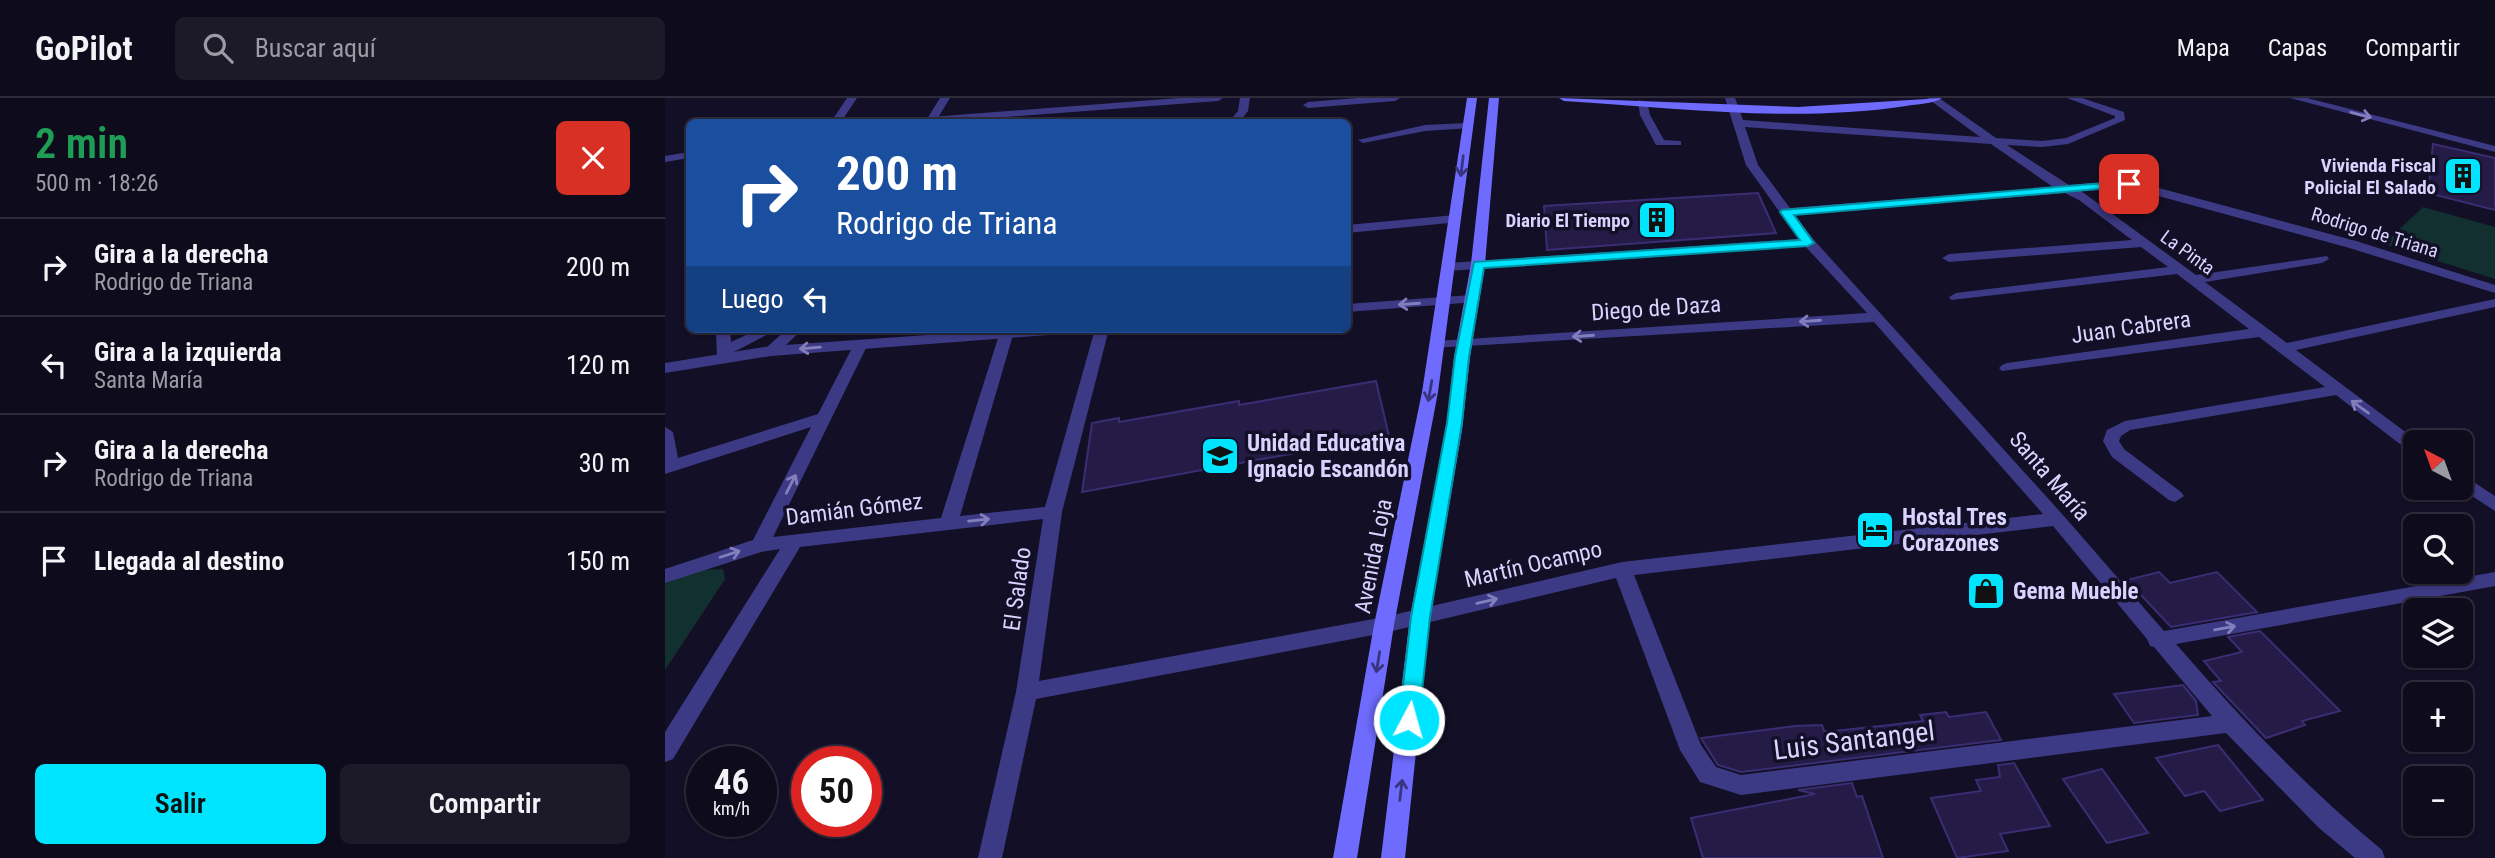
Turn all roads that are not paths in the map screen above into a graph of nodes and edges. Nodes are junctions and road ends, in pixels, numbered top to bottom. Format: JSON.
{"nodes":[{"id":1,"x":852,"y":98,"type":"edge"},
{"id":2,"x":945,"y":98,"type":"edge"},
{"id":3,"x":1219,"y":98,"type":"edge"},
{"id":4,"x":1245,"y":98,"type":"edge"},
{"id":5,"x":1395,"y":98,"type":"edge"},
{"id":6,"x":1472,"y":98,"type":"edge"},
{"id":7,"x":1494,"y":98,"type":"edge"},
{"id":8,"x":1565,"y":98,"type":"edge"},
{"id":9,"x":1934,"y":98,"type":"edge"},
{"id":10,"x":2072,"y":98,"type":"edge"},
{"id":11,"x":2295,"y":98,"type":"edge"},
{"id":12,"x":2323,"y":101,"type":"edge"},
{"id":13,"x":1642,"y":102,"type":"junction"},
{"id":14,"x":1308,"y":105,"type":"dead end"},
{"id":15,"x":1733,"y":109,"type":"edge"},
{"id":16,"x":838,"y":119,"type":"edge"},
{"id":17,"x":932,"y":119,"type":"edge"},
{"id":18,"x":972,"y":119,"type":"edge"},
{"id":19,"x":1236,"y":119,"type":"edge"},
{"id":20,"x":1467,"y":126,"type":"junction"},
{"id":21,"x":1363,"y":140,"type":"dead end"},
{"id":22,"x":1994,"y":140,"type":"junction"},
{"id":23,"x":1677,"y":142,"type":"dead end"},
{"id":24,"x":2495,"y":149,"type":"edge"},
{"id":25,"x":686,"y":156,"type":"edge"},
{"id":26,"x":665,"y":159,"type":"edge"},
{"id":27,"x":2070,"y":190,"type":"junction"},
{"id":28,"x":1786,"y":212,"type":"junction"},
{"id":29,"x":1455,"y":219,"type":"junction"},
{"id":30,"x":1351,"y":229,"type":"edge"},
{"id":31,"x":1808,"y":243,"type":"junction"},
{"id":32,"x":2141,"y":243,"type":"junction"},
{"id":33,"x":1949,"y":258,"type":"dead end"},
{"id":34,"x":2322,"y":259,"type":"dead end"},
{"id":35,"x":1478,"y":264,"type":"junction"},
{"id":36,"x":1448,"y":267,"type":"junction"},
{"id":37,"x":2178,"y":270,"type":"junction"},
{"id":38,"x":2192,"y":280,"type":"junction"},
{"id":39,"x":2495,"y":289,"type":"edge"},
{"id":40,"x":1957,"y":297,"type":"dead end"},
{"id":41,"x":1471,"y":299,"type":"junction"},
{"id":42,"x":1441,"y":301,"type":"junction"},
{"id":43,"x":2495,"y":303,"type":"edge"},
{"id":44,"x":1351,"y":308,"type":"edge"},
{"id":45,"x":1878,"y":317,"type":"junction"},
{"id":46,"x":2262,"y":332,"type":"junction"},
{"id":47,"x":723,"y":333,"type":"edge"},
{"id":48,"x":764,"y":333,"type":"edge"},
{"id":49,"x":791,"y":333,"type":"edge"},
{"id":50,"x":1029,"y":333,"type":"edge"},
{"id":51,"x":1101,"y":333,"type":"edge"},
{"id":52,"x":1006,"y":335,"type":"junction"},
{"id":53,"x":1464,"y":343,"type":"junction"},
{"id":54,"x":861,"y":344,"type":"junction"},
{"id":55,"x":1437,"y":345,"type":"junction"},
{"id":56,"x":2285,"y":348,"type":"junction"},
{"id":57,"x":771,"y":351,"type":"junction"},
{"id":58,"x":725,"y":355,"type":"junction"},
{"id":59,"x":665,"y":368,"type":"edge"},
{"id":60,"x":2007,"y":368,"type":"dead end"},
{"id":61,"x":2337,"y":390,"type":"junction"},
{"id":62,"x":826,"y":417,"type":"junction"},
{"id":63,"x":665,"y":432,"type":"edge"},
{"id":64,"x":2403,"y":438,"type":"edge"},
{"id":65,"x":668,"y":467,"type":"edge"},
{"id":66,"x":2473,"y":489,"type":"edge"},
{"id":67,"x":2175,"y":496,"type":"dead end"},
{"id":68,"x":2495,"y":505,"type":"edge"},
{"id":69,"x":1053,"y":512,"type":"junction"},
{"id":70,"x":2057,"y":519,"type":"junction"},
{"id":71,"x":949,"y":523,"type":"junction"},
{"id":72,"x":795,"y":540,"type":"junction"},
{"id":73,"x":760,"y":545,"type":"junction"},
{"id":74,"x":1622,"y":569,"type":"junction"},
{"id":75,"x":665,"y":576,"type":"edge"},
{"id":76,"x":2495,"y":579,"type":"edge"},
{"id":77,"x":1420,"y":617,"type":"junction"},
{"id":78,"x":1384,"y":625,"type":"junction"},
{"id":79,"x":2157,"y":640,"type":"junction"},
{"id":80,"x":1027,"y":692,"type":"junction"},
{"id":81,"x":2231,"y":723,"type":"junction"},
{"id":82,"x":665,"y":752,"type":"edge"},
{"id":83,"x":990,"y":858,"type":"edge"},
{"id":84,"x":1345,"y":858,"type":"edge"},
{"id":85,"x":1393,"y":858,"type":"edge"},
{"id":86,"x":2373,"y":858,"type":"edge"}],
"edges":[{"from":1,"to":16,"type":"street"},
{"from":2,"to":17,"type":"street"},
{"from":3,"to":18,"type":"street"},
{"from":4,"to":19,"type":"street"},
{"from":5,"to":14,"type":"street"},
{"from":6,"to":20,"type":"main road","name":"Avenida Loja"},
{"from":7,"to":35,"type":"main road"},
{"from":8,"to":13,"type":"main road"},
{"from":9,"to":15,"type":"main road"},
{"from":9,"to":22,"type":"street","name":"La Pinta"},
{"from":10,"to":22,"type":"street"},
{"from":11,"to":12,"type":"street"},
{"from":12,"to":24,"type":"street","one_way":true},
{"from":13,"to":15,"type":"main road"},
{"from":13,"to":23,"type":"street"},
{"from":15,"to":22,"type":"street"},
{"from":15,"to":28,"type":"street","name":"Santa María"},
{"from":20,"to":21,"type":"street"},
{"from":20,"to":29,"type":"main road","name":"Avenida Loja","one_way":true},
{"from":22,"to":27,"type":"street","name":"La Pinta"},
{"from":25,"to":26,"type":"street"},
{"from":27,"to":28,"type":"street","name":"Rodrigo de Triana"},
{"from":27,"to":32,"type":"street","name":"La Pinta"},
{"from":27,"to":39,"type":"street","name":"Rodrigo de Triana"},
{"from":28,"to":31,"type":"street","name":"Santa María"},
{"from":29,"to":30,"type":"street"},
{"from":29,"to":36,"type":"main road","name":"Avenida Loja"},
{"from":31,"to":35,"type":"street"},
{"from":31,"to":45,"type":"street","name":"Santa María"},
{"from":32,"to":33,"type":"street"},
{"from":32,"to":37,"type":"street","name":"La Pinta"},
{"from":34,"to":38,"type":"street"},
{"from":35,"to":36,"type":"street"},
{"from":35,"to":41,"type":"main road"},
{"from":36,"to":42,"type":"main road","name":"Avenida Loja"},
{"from":37,"to":38,"type":"street","name":"La Pinta"},
{"from":37,"to":40,"type":"street"},
{"from":38,"to":46,"type":"street","name":"La Pinta"},
{"from":41,"to":42,"type":"street"},
{"from":41,"to":53,"type":"main road"},
{"from":42,"to":44,"type":"street","one_way":true},
{"from":42,"to":55,"type":"main road","name":"Avenida Loja"},
{"from":43,"to":56,"type":"street"},
{"from":45,"to":53,"type":"street","name":"Diego de Daza","one_way":true},
{"from":45,"to":70,"type":"street","name":"Santa María"},
{"from":46,"to":56,"type":"street","name":"La Pinta"},
{"from":46,"to":60,"type":"street","name":"Juan Cabrera"},
{"from":47,"to":58,"type":"street"},
{"from":48,"to":58,"type":"street"},
{"from":49,"to":57,"type":"street"},
{"from":50,"to":52,"type":"street"},
{"from":51,"to":69,"type":"street","name":"El Salado"},
{"from":52,"to":54,"type":"street"},
{"from":52,"to":71,"type":"street"},
{"from":53,"to":55,"type":"street","name":"Diego de Daza"},
{"from":53,"to":77,"type":"main road"},
{"from":54,"to":57,"type":"street","one_way":true},
{"from":54,"to":62,"type":"street"},
{"from":55,"to":78,"type":"main road","name":"Avenida Loja","one_way":true},
{"from":56,"to":61,"type":"street","name":"La Pinta"},
{"from":57,"to":58,"type":"street"},
{"from":58,"to":59,"type":"street"},
{"from":64,"to":61,"type":"street","name":"La Pinta","one_way":true},
{"from":61,"to":67,"type":"street"},
{"from":62,"to":65,"type":"street"},
{"from":73,"to":62,"type":"street","one_way":true},
{"from":63,"to":65,"type":"street"},
{"from":66,"to":68,"type":"street"},
{"from":71,"to":69,"type":"street","name":"Damián Gómez","one_way":true},
{"from":69,"to":80,"type":"street","name":"El Salado"},
{"from":70,"to":74,"type":"street","name":"Martín Ocampo"},
{"from":70,"to":79,"type":"street","name":"Santa María"},
{"from":71,"to":72,"type":"street","name":"Damián Gómez"},
{"from":72,"to":73,"type":"street","name":"Damián Gómez"},
{"from":72,"to":82,"type":"street"},
{"from":75,"to":73,"type":"street","name":"Damián Gómez","one_way":true},
{"from":77,"to":74,"type":"street","name":"Martín Ocampo","one_way":true},
{"from":74,"to":81,"type":"street","name":"Luis Santangel"},
{"from":79,"to":76,"type":"street","one_way":true},
{"from":77,"to":78,"type":"street","name":"Martín Ocampo"},
{"from":85,"to":77,"type":"main road","one_way":true},
{"from":78,"to":80,"type":"street","name":"Martín Ocampo"},
{"from":78,"to":84,"type":"main road","name":"Avenida Loja","one_way":true},
{"from":79,"to":81,"type":"street","name":"Santa María"},
{"from":80,"to":83,"type":"street","name":"El Salado"},
{"from":81,"to":86,"type":"street","name":"Santa María"}]}
